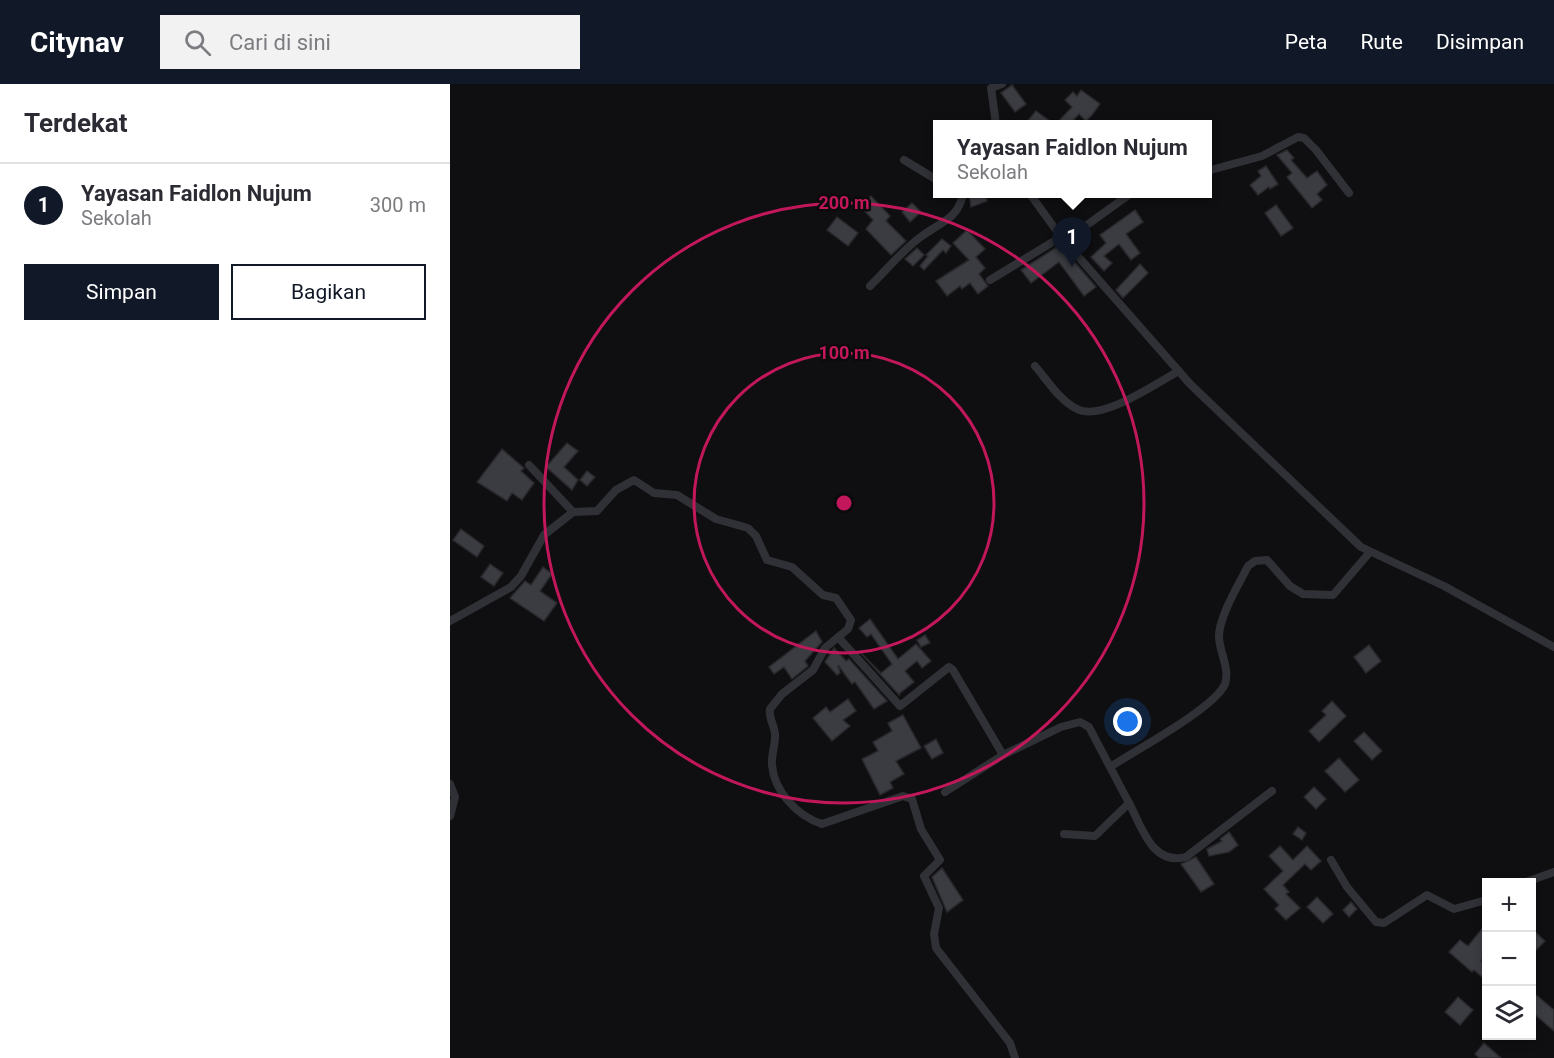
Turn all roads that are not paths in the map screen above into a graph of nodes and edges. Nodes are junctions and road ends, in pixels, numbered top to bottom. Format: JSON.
{"nodes":[{"id":1,"x":1002,"y":84,"type":"edge"},
{"id":2,"x":990,"y":86,"type":"edge"},
{"id":3,"x":995,"y":120,"type":"edge"},
{"id":4,"x":904,"y":160,"type":"dead end"},
{"id":5,"x":1212,"y":170,"type":"edge"},
{"id":6,"x":933,"y":178,"type":"edge"},
{"id":7,"x":1349,"y":193,"type":"dead end"},
{"id":8,"x":962,"y":198,"type":"edge"},
{"id":9,"x":1033,"y":198,"type":"edge"},
{"id":10,"x":1124,"y":198,"type":"edge"},
{"id":11,"x":1064,"y":238,"type":"junction"},
{"id":12,"x":990,"y":280,"type":"dead end"},
{"id":13,"x":870,"y":286,"type":"dead end"},
{"id":14,"x":1035,"y":366,"type":"dead end"},
{"id":15,"x":1179,"y":371,"type":"junction"},
{"id":16,"x":529,"y":465,"type":"dead end"},
{"id":17,"x":573,"y":512,"type":"junction"},
{"id":18,"x":1370,"y":552,"type":"junction"},
{"id":19,"x":450,"y":621,"type":"edge"},
{"id":20,"x":838,"y":637,"type":"junction"},
{"id":21,"x":1554,"y":647,"type":"edge"},
{"id":22,"x":1003,"y":755,"type":"junction"},
{"id":23,"x":1110,"y":767,"type":"junction"},
{"id":24,"x":450,"y":784,"type":"edge"},
{"id":25,"x":1272,"y":791,"type":"dead end"},
{"id":26,"x":945,"y":792,"type":"dead end"},
{"id":27,"x":1129,"y":803,"type":"junction"},
{"id":28,"x":450,"y":816,"type":"edge"},
{"id":29,"x":1064,"y":834,"type":"dead end"},
{"id":30,"x":1331,"y":860,"type":"dead end"},
{"id":31,"x":1554,"y":872,"type":"edge"},
{"id":32,"x":1536,"y":878,"type":"edge"},
{"id":33,"x":1482,"y":901,"type":"edge"},
{"id":34,"x":1014,"y":1058,"type":"edge"}],
"edges":[{"from":1,"to":2,"type":"street"},
{"from":2,"to":3,"type":"street"},
{"from":4,"to":6,"type":"street"},
{"from":5,"to":7,"type":"street"},
{"from":8,"to":13,"type":"street"},
{"from":9,"to":11,"type":"street"},
{"from":10,"to":11,"type":"street"},
{"from":11,"to":12,"type":"street"},
{"from":11,"to":15,"type":"street"},
{"from":14,"to":15,"type":"street"},
{"from":15,"to":18,"type":"street"},
{"from":16,"to":17,"type":"street"},
{"from":17,"to":19,"type":"street"},
{"from":17,"to":20,"type":"street"},
{"from":18,"to":21,"type":"street"},
{"from":18,"to":23,"type":"street"},
{"from":20,"to":22,"type":"street"},
{"from":20,"to":34,"type":"street"},
{"from":22,"to":23,"type":"street"},
{"from":22,"to":26,"type":"street"},
{"from":23,"to":27,"type":"street"},
{"from":24,"to":28,"type":"street"},
{"from":25,"to":27,"type":"street"},
{"from":27,"to":29,"type":"street"},
{"from":30,"to":33,"type":"street"},
{"from":31,"to":32,"type":"street"}]}
